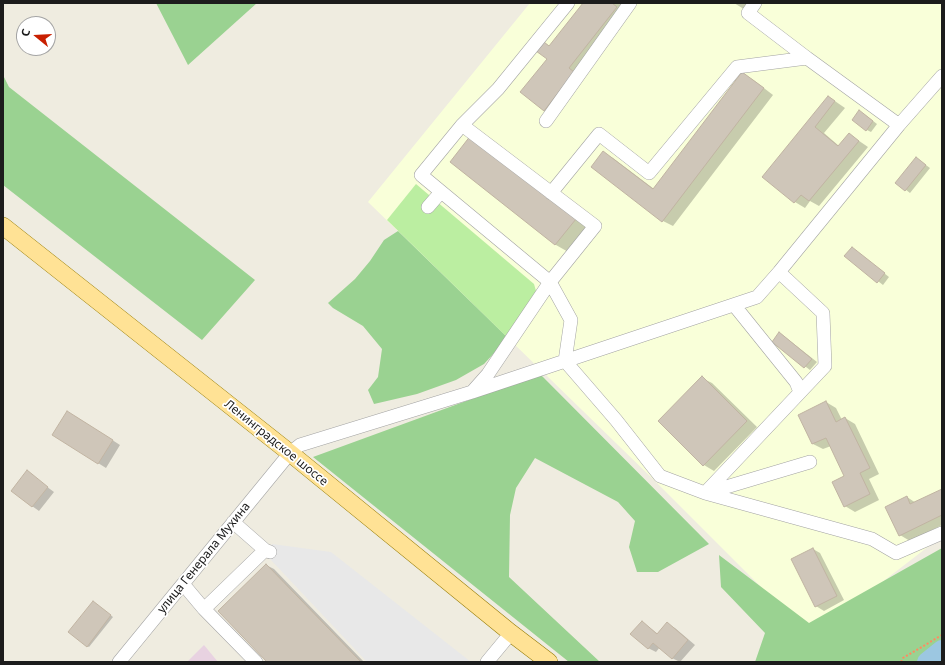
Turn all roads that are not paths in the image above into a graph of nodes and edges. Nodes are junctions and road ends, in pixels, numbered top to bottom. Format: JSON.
{"nodes":[{"id":1,"x":568,"y":3,"type":"edge"},
{"id":2,"x":630,"y":3,"type":"edge"},
{"id":3,"x":755,"y":3,"type":"edge"},
{"id":4,"x":807,"y":58,"type":"junction"},
{"id":5,"x":942,"y":76,"type":"edge"},
{"id":6,"x":546,"y":121,"type":"dead end"},
{"id":7,"x":462,"y":125,"type":"junction"},
{"id":8,"x":899,"y":125,"type":"junction"},
{"id":9,"x":441,"y":192,"type":"junction"},
{"id":10,"x":551,"y":193,"type":"junction"},
{"id":11,"x":428,"y":207,"type":"dead end"},
{"id":12,"x":3,"y":226,"type":"edge"},
{"id":13,"x":780,"y":272,"type":"junction"},
{"id":14,"x":550,"y":282,"type":"junction"},
{"id":15,"x":734,"y":305,"type":"junction"},
{"id":16,"x":565,"y":361,"type":"junction"},
{"id":17,"x":472,"y":392,"type":"junction"},
{"id":18,"x":800,"y":392,"type":"junction"},
{"id":19,"x":290,"y":453,"type":"junction"},
{"id":20,"x":810,"y":462,"type":"dead end"},
{"id":21,"x":705,"y":493,"type":"junction"},
{"id":22,"x":233,"y":522,"type":"junction"},
{"id":23,"x":942,"y":533,"type":"edge"},
{"id":24,"x":183,"y":584,"type":"junction"},
{"id":25,"x":204,"y":609,"type":"junction"},
{"id":26,"x":511,"y":633,"type":"junction"},
{"id":27,"x":119,"y":662,"type":"edge"},
{"id":28,"x":256,"y":662,"type":"edge"},
{"id":29,"x":487,"y":662,"type":"edge"},
{"id":30,"x":548,"y":662,"type":"edge"}],
"edges":[{"from":1,"to":7,"type":"street"},
{"from":2,"to":6,"type":"street"},
{"from":3,"to":4,"type":"street"},
{"from":4,"to":8,"type":"street"},
{"from":4,"to":10,"type":"street"},
{"from":5,"to":8,"type":"street","name":"улица Генерала Мухина"},
{"from":7,"to":9,"type":"street"},
{"from":7,"to":10,"type":"street"},
{"from":8,"to":13,"type":"street","name":"улица Генерала Мухина"},
{"from":9,"to":11,"type":"street"},
{"from":9,"to":14,"type":"street"},
{"from":10,"to":14,"type":"street"},
{"from":12,"to":19,"type":"main road","name":"Ленинградское шоссе"},
{"from":13,"to":15,"type":"street","name":"улица Генерала Мухина"},
{"from":13,"to":18,"type":"street"},
{"from":14,"to":16,"type":"street"},
{"from":14,"to":17,"type":"street"},
{"from":15,"to":16,"type":"street","name":"улица Генерала Мухина"},
{"from":15,"to":18,"type":"street"},
{"from":16,"to":17,"type":"street","name":"улица Генерала Мухина"},
{"from":16,"to":21,"type":"street"},
{"from":17,"to":19,"type":"street","name":"улица Генерала Мухина"},
{"from":18,"to":21,"type":"street"},
{"from":19,"to":22,"type":"street","name":"улица Генерала Мухина"},
{"from":19,"to":26,"type":"main road","name":"Ленинградское шоссе"},
{"from":20,"to":21,"type":"street"},
{"from":21,"to":23,"type":"street"},
{"from":22,"to":24,"type":"street","name":"улица Генерала Мухина"},
{"from":22,"to":25,"type":"street"},
{"from":24,"to":25,"type":"street"},
{"from":24,"to":27,"type":"street","name":"улица Генерала Мухина"},
{"from":25,"to":28,"type":"street"},
{"from":26,"to":29,"type":"street"},
{"from":26,"to":30,"type":"main road","name":"Ленинградское шоссе"}]}
